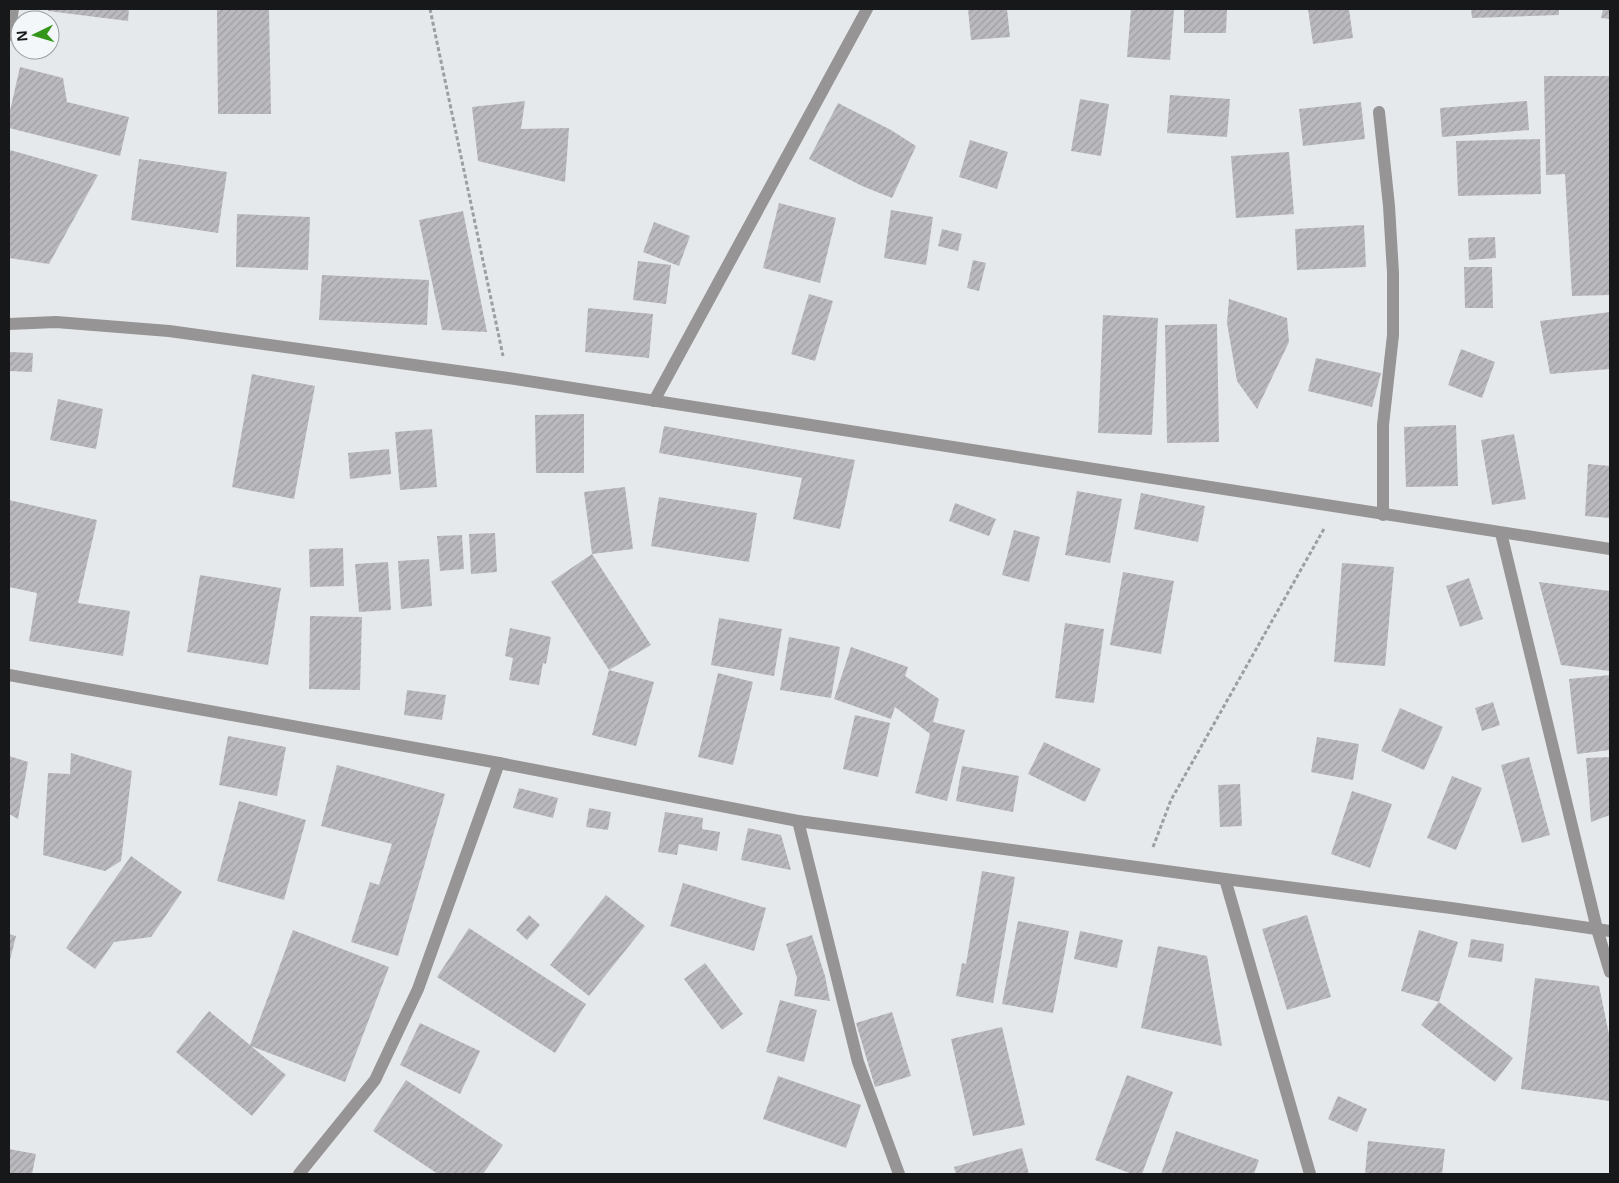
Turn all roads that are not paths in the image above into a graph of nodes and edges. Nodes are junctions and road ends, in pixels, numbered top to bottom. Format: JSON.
{"nodes":[{"id":1,"x":13,"y":9,"type":"edge"},
{"id":2,"x":867,"y":9,"type":"edge"},
{"id":3,"x":9,"y":34,"type":"edge"},
{"id":4,"x":1379,"y":112,"type":"dead end"},
{"id":5,"x":9,"y":324,"type":"edge"},
{"id":6,"x":654,"y":401,"type":"junction"},
{"id":7,"x":1383,"y":515,"type":"junction"},
{"id":8,"x":1501,"y":533,"type":"junction"},
{"id":9,"x":1610,"y":549,"type":"edge"},
{"id":10,"x":9,"y":675,"type":"edge"},
{"id":11,"x":499,"y":763,"type":"junction"},
{"id":12,"x":798,"y":821,"type":"junction"},
{"id":13,"x":1225,"y":880,"type":"junction"},
{"id":14,"x":1597,"y":929,"type":"junction"},
{"id":15,"x":1610,"y":932,"type":"edge"},
{"id":16,"x":1610,"y":972,"type":"edge"},
{"id":17,"x":299,"y":1174,"type":"edge"},
{"id":18,"x":899,"y":1174,"type":"edge"},
{"id":19,"x":1310,"y":1174,"type":"edge"}],
"edges":[{"from":1,"to":3,"type":"street"},
{"from":2,"to":6,"type":"street"},
{"from":4,"to":7,"type":"street"},
{"from":5,"to":6,"type":"street"},
{"from":6,"to":7,"type":"street"},
{"from":7,"to":8,"type":"street"},
{"from":8,"to":9,"type":"street"},
{"from":8,"to":14,"type":"street"},
{"from":10,"to":11,"type":"street"},
{"from":11,"to":12,"type":"street"},
{"from":11,"to":17,"type":"street"},
{"from":12,"to":13,"type":"street"},
{"from":12,"to":18,"type":"street"},
{"from":13,"to":14,"type":"street"},
{"from":13,"to":19,"type":"street"},
{"from":14,"to":15,"type":"street"},
{"from":14,"to":16,"type":"street"}]}
